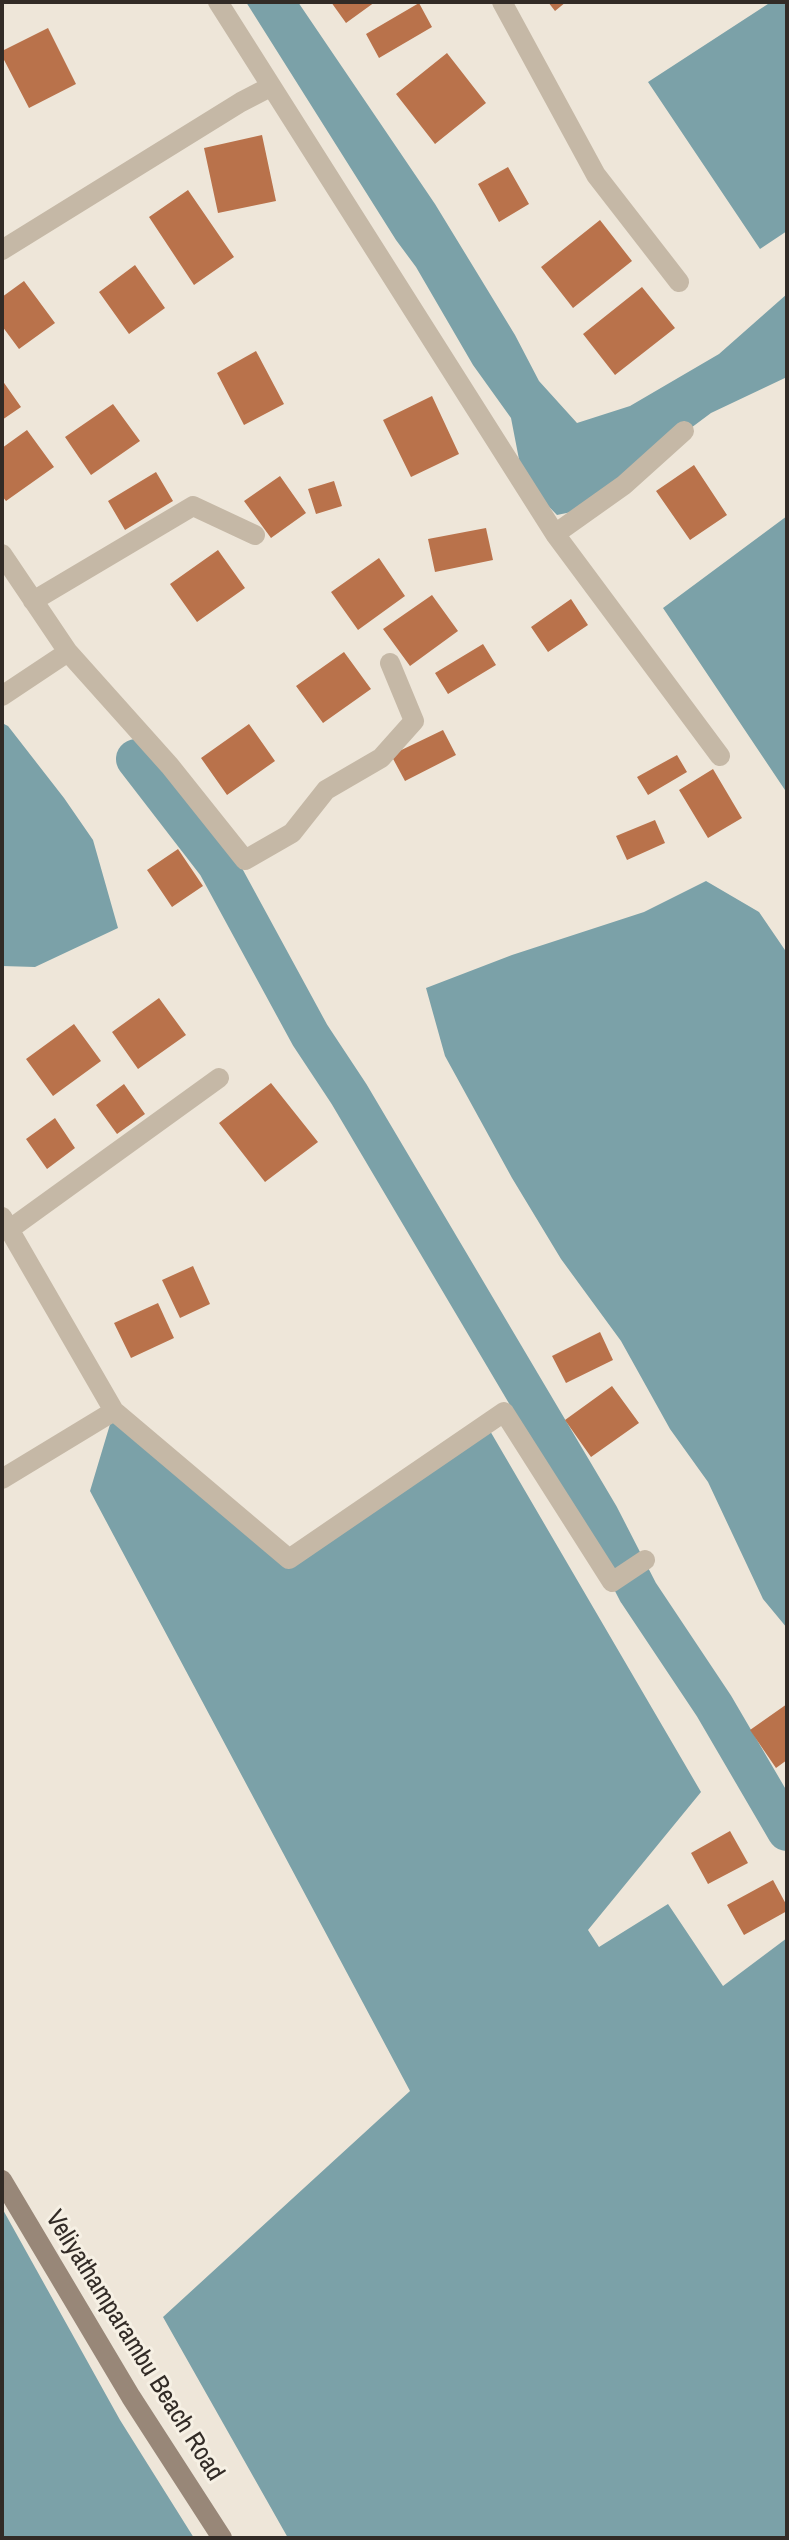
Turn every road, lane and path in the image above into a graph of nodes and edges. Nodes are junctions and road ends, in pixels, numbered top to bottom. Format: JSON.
{"nodes":[{"id":1,"x":218,"y":2,"type":"edge"},
{"id":2,"x":502,"y":2,"type":"edge"},
{"id":3,"x":270,"y":87,"type":"junction"},
{"id":4,"x":2,"y":250,"type":"edge"},
{"id":5,"x":679,"y":282,"type":"dead end"},
{"id":6,"x":684,"y":431,"type":"dead end"},
{"id":7,"x":555,"y":534,"type":"junction"},
{"id":8,"x":255,"y":535,"type":"dead end"},
{"id":9,"x":2,"y":554,"type":"edge"},
{"id":10,"x":33,"y":601,"type":"junction"},
{"id":11,"x":68,"y":652,"type":"junction"},
{"id":12,"x":390,"y":663,"type":"dead end"},
{"id":13,"x":2,"y":696,"type":"edge"},
{"id":14,"x":720,"y":756,"type":"dead end"},
{"id":15,"x":219,"y":1078,"type":"dead end"},
{"id":16,"x":6,"y":1223,"type":"edge"},
{"id":17,"x":114,"y":1411,"type":"junction"},
{"id":18,"x":2,"y":1479,"type":"edge"},
{"id":19,"x":645,"y":1560,"type":"dead end"},
{"id":20,"x":2,"y":2180,"type":"edge"},
{"id":21,"x":222,"y":2538,"type":"edge"}],
"edges":[{"from":1,"to":3,"type":"street"},
{"from":2,"to":5,"type":"street"},
{"from":3,"to":4,"type":"street"},
{"from":3,"to":7,"type":"street"},
{"from":6,"to":7,"type":"street"},
{"from":7,"to":14,"type":"street"},
{"from":8,"to":10,"type":"street"},
{"from":9,"to":10,"type":"street"},
{"from":10,"to":11,"type":"street"},
{"from":11,"to":12,"type":"street"},
{"from":11,"to":13,"type":"street"},
{"from":15,"to":16,"type":"street"},
{"from":16,"to":17,"type":"street"},
{"from":17,"to":18,"type":"street"},
{"from":17,"to":19,"type":"street"},
{"from":20,"to":21,"type":"main road","name":"Veliyathamparambu Beach Road"}]}
